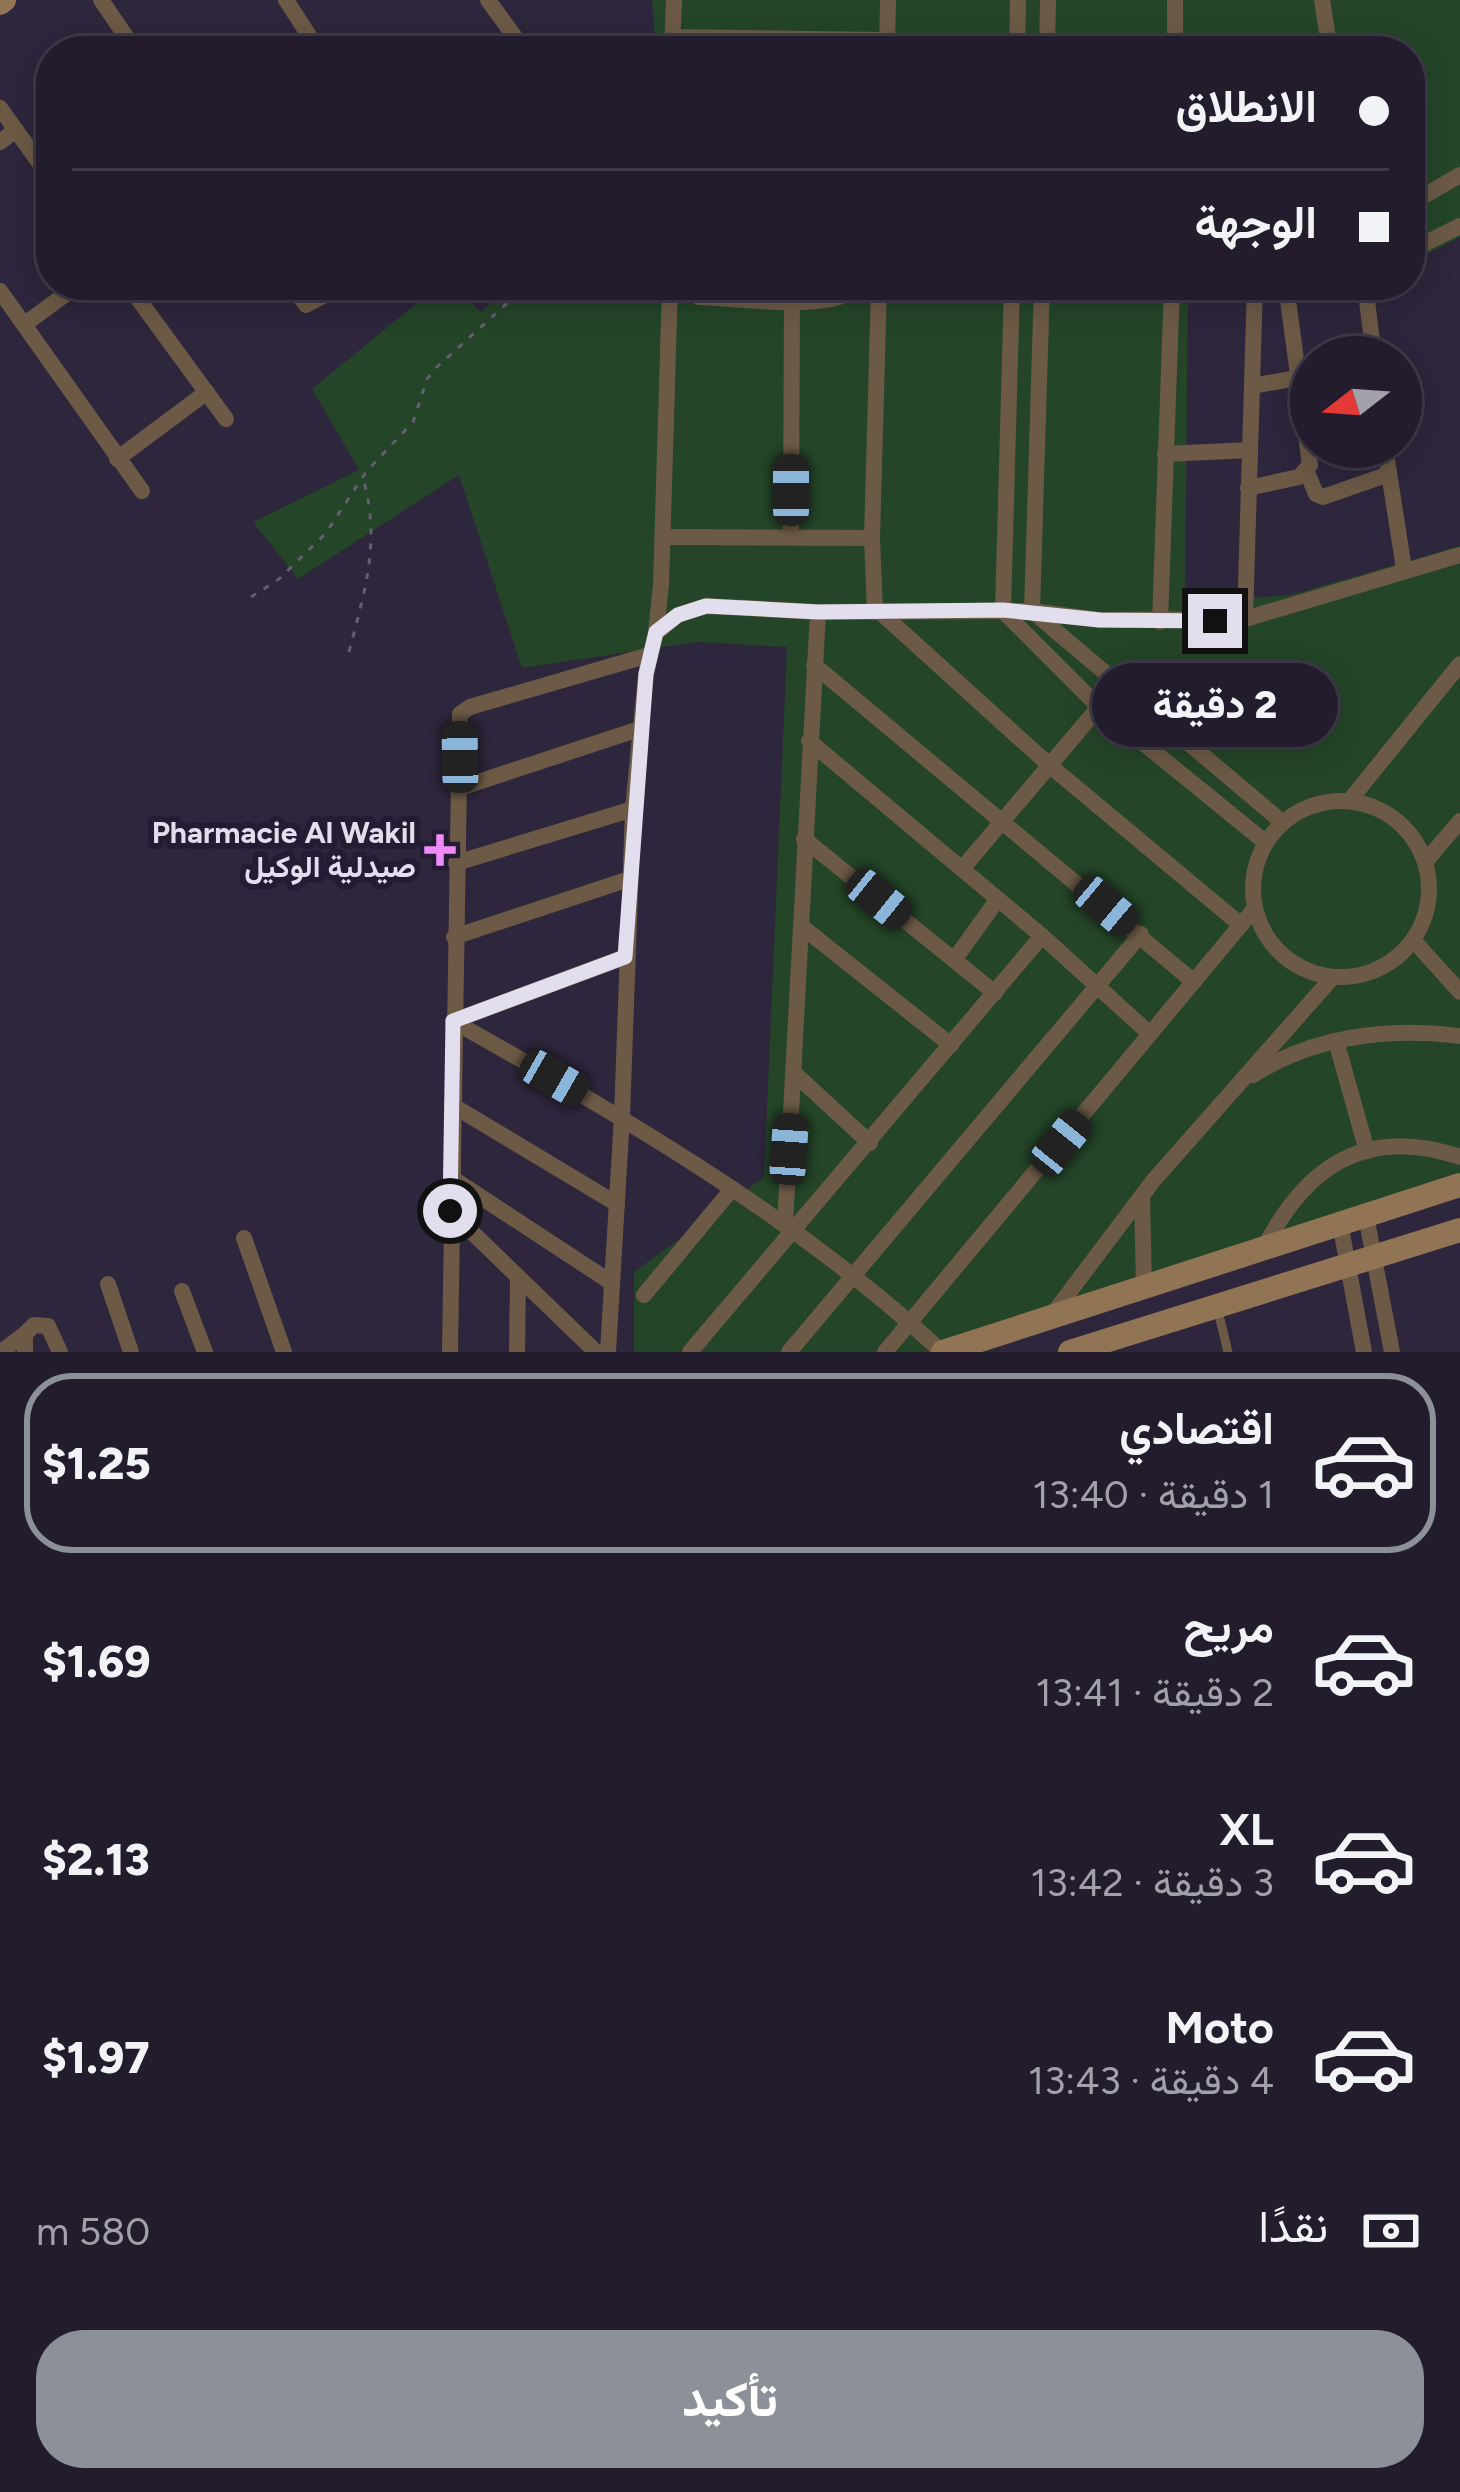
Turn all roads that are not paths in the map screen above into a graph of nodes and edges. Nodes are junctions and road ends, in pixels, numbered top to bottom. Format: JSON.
{"nodes":[{"id":1,"x":101,"y":0,"type":"edge"},
{"id":2,"x":286,"y":0,"type":"edge"},
{"id":3,"x":488,"y":0,"type":"edge"},
{"id":4,"x":674,"y":0,"type":"edge"},
{"id":5,"x":888,"y":0,"type":"edge"},
{"id":6,"x":1018,"y":0,"type":"edge"},
{"id":7,"x":1048,"y":0,"type":"edge"},
{"id":8,"x":1175,"y":0,"type":"edge"},
{"id":9,"x":1322,"y":0,"type":"edge"},
{"id":10,"x":126,"y":36,"type":"edge"},
{"id":11,"x":309,"y":36,"type":"edge"},
{"id":12,"x":514,"y":36,"type":"edge"},
{"id":13,"x":672,"y":36,"type":"edge"},
{"id":14,"x":887,"y":36,"type":"edge"},
{"id":15,"x":1017,"y":36,"type":"edge"},
{"id":16,"x":1047,"y":36,"type":"edge"},
{"id":17,"x":1174,"y":36,"type":"edge"},
{"id":18,"x":1328,"y":36,"type":"edge"},
{"id":19,"x":0,"y":108,"type":"edge"},
{"id":20,"x":16,"y":130,"type":"junction"},
{"id":21,"x":0,"y":142,"type":"edge"},
{"id":22,"x":36,"y":158,"type":"edge"},
{"id":23,"x":1460,"y":175,"type":"edge"},
{"id":24,"x":1425,"y":195,"type":"edge"},
{"id":25,"x":1460,"y":226,"type":"edge"},
{"id":26,"x":1425,"y":244,"type":"edge"},
{"id":27,"x":0,"y":291,"type":"edge"},
{"id":28,"x":58,"y":300,"type":"edge"},
{"id":29,"x":139,"y":300,"type":"edge"},
{"id":30,"x":670,"y":300,"type":"edge"},
{"id":31,"x":792,"y":300,"type":"edge"},
{"id":32,"x":879,"y":300,"type":"edge"},
{"id":33,"x":1012,"y":300,"type":"edge"},
{"id":34,"x":1042,"y":300,"type":"edge"},
{"id":35,"x":1171,"y":300,"type":"edge"},
{"id":36,"x":1255,"y":300,"type":"edge"},
{"id":37,"x":1288,"y":300,"type":"edge"},
{"id":38,"x":1367,"y":300,"type":"edge"},
{"id":39,"x":25,"y":324,"type":"junction"},
{"id":40,"x":1293,"y":336,"type":"edge"},
{"id":41,"x":1371,"y":336,"type":"edge"},
{"id":42,"x":1290,"y":379,"type":"edge"},
{"id":43,"x":1252,"y":386,"type":"junction"},
{"id":44,"x":207,"y":392,"type":"junction"},
{"id":45,"x":226,"y":419,"type":"dead end"},
{"id":46,"x":1250,"y":449,"type":"junction"},
{"id":47,"x":1165,"y":454,"type":"junction"},
{"id":48,"x":117,"y":459,"type":"junction"},
{"id":49,"x":1308,"y":468,"type":"edge"},
{"id":50,"x":1388,"y":468,"type":"edge"},
{"id":51,"x":1307,"y":472,"type":"junction"},
{"id":52,"x":1389,"y":474,"type":"junction"},
{"id":53,"x":1248,"y":488,"type":"junction"},
{"id":54,"x":142,"y":491,"type":"dead end"},
{"id":55,"x":663,"y":537,"type":"junction"},
{"id":56,"x":791,"y":537,"type":"junction"},
{"id":57,"x":872,"y":538,"type":"junction"},
{"id":58,"x":1460,"y":555,"type":"edge"},
{"id":59,"x":1404,"y":569,"type":"junction"},
{"id":60,"x":1003,"y":610,"type":"junction"},
{"id":61,"x":1032,"y":611,"type":"junction"},
{"id":62,"x":818,"y":612,"type":"junction"},
{"id":63,"x":877,"y":612,"type":"junction"},
{"id":64,"x":1245,"y":619,"type":"junction"},
{"id":65,"x":1160,"y":622,"type":"junction"},
{"id":66,"x":656,"y":632,"type":"junction"},
{"id":67,"x":649,"y":655,"type":"junction"},
{"id":68,"x":1460,"y":664,"type":"edge"},
{"id":69,"x":814,"y":665,"type":"junction"},
{"id":70,"x":1120,"y":682,"type":"junction"},
{"id":71,"x":1099,"y":707,"type":"junction"},
{"id":72,"x":639,"y":729,"type":"junction"},
{"id":73,"x":809,"y":741,"type":"junction"},
{"id":74,"x":1048,"y":764,"type":"junction"},
{"id":75,"x":460,"y":788,"type":"junction"},
{"id":76,"x":1350,"y":800,"type":"junction"},
{"id":77,"x":633,"y":809,"type":"junction"},
{"id":78,"x":1004,"y":820,"type":"junction"},
{"id":79,"x":1460,"y":821,"type":"edge"},
{"id":80,"x":1282,"y":822,"type":"junction"},
{"id":81,"x":804,"y":839,"type":"junction"},
{"id":82,"x":1265,"y":842,"type":"junction"},
{"id":83,"x":1426,"y":860,"type":"junction"},
{"id":84,"x":456,"y":863,"type":"junction"},
{"id":85,"x":962,"y":869,"type":"junction"},
{"id":86,"x":629,"y":879,"type":"junction"},
{"id":87,"x":998,"y":899,"type":"junction"},
{"id":88,"x":1255,"y":908,"type":"junction"},
{"id":89,"x":1241,"y":925,"type":"junction"},
{"id":90,"x":801,"y":926,"type":"junction"},
{"id":91,"x":1141,"y":934,"type":"junction"},
{"id":92,"x":1042,"y":936,"type":"junction"},
{"id":93,"x":454,"y":937,"type":"junction"},
{"id":94,"x":1414,"y":941,"type":"junction"},
{"id":95,"x":625,"y":957,"type":"junction"},
{"id":96,"x":954,"y":960,"type":"junction"},
{"id":97,"x":1332,"y":977,"type":"junction"},
{"id":98,"x":1194,"y":982,"type":"junction"},
{"id":99,"x":1096,"y":986,"type":"junction"},
{"id":100,"x":1460,"y":992,"type":"edge"},
{"id":101,"x":995,"y":993,"type":"junction"},
{"id":102,"x":453,"y":1021,"type":"junction"},
{"id":103,"x":1150,"y":1034,"type":"junction"},
{"id":104,"x":1460,"y":1036,"type":"edge"},
{"id":105,"x":1336,"y":1041,"type":"junction"},
{"id":106,"x":951,"y":1045,"type":"junction"},
{"id":107,"x":794,"y":1073,"type":"junction"},
{"id":108,"x":1239,"y":1084,"type":"junction"},
{"id":109,"x":452,"y":1105,"type":"junction"},
{"id":110,"x":622,"y":1117,"type":"junction"},
{"id":111,"x":869,"y":1143,"type":"junction"},
{"id":112,"x":1367,"y":1151,"type":"junction"},
{"id":113,"x":1460,"y":1157,"type":"edge"},
{"id":114,"x":452,"y":1178,"type":"junction"},
{"id":115,"x":1460,"y":1185,"type":"edge"},
{"id":116,"x":732,"y":1189,"type":"junction"},
{"id":117,"x":1142,"y":1196,"type":"junction"},
{"id":118,"x":617,"y":1204,"type":"junction"},
{"id":119,"x":496,"y":1208,"type":"junction"},
{"id":120,"x":450,"y":1211,"type":"junction"},
{"id":121,"x":1366,"y":1216,"type":"junction"},
{"id":122,"x":1340,"y":1223,"type":"junction"},
{"id":123,"x":790,"y":1228,"type":"junction"},
{"id":124,"x":1460,"y":1230,"type":"edge"},
{"id":125,"x":244,"y":1238,"type":"dead end"},
{"id":126,"x":481,"y":1241,"type":"junction"},
{"id":127,"x":1264,"y":1248,"type":"junction"},
{"id":128,"x":1376,"y":1255,"type":"junction"},
{"id":129,"x":1349,"y":1262,"type":"junction"},
{"id":130,"x":518,"y":1277,"type":"junction"},
{"id":131,"x":852,"y":1278,"type":"junction"},
{"id":132,"x":612,"y":1283,"type":"junction"},
{"id":133,"x":108,"y":1284,"type":"dead end"},
{"id":134,"x":1144,"y":1285,"type":"junction"},
{"id":135,"x":182,"y":1291,"type":"dead end"},
{"id":136,"x":644,"y":1295,"type":"dead end"},
{"id":137,"x":1081,"y":1305,"type":"junction"},
{"id":138,"x":1216,"y":1306,"type":"junction"},
{"id":139,"x":1052,"y":1315,"type":"junction"},
{"id":140,"x":911,"y":1324,"type":"junction"},
{"id":141,"x":25,"y":1343,"type":"edge"},
{"id":142,"x":1079,"y":1350,"type":"edge"},
{"id":143,"x":1,"y":1352,"type":"edge"},
{"id":144,"x":60,"y":1352,"type":"edge"},
{"id":145,"x":130,"y":1352,"type":"edge"},
{"id":146,"x":205,"y":1352,"type":"edge"},
{"id":147,"x":284,"y":1352,"type":"edge"},
{"id":148,"x":450,"y":1352,"type":"edge"},
{"id":149,"x":517,"y":1352,"type":"edge"},
{"id":150,"x":596,"y":1352,"type":"edge"},
{"id":151,"x":608,"y":1352,"type":"edge"},
{"id":152,"x":690,"y":1352,"type":"edge"},
{"id":153,"x":789,"y":1352,"type":"edge"},
{"id":154,"x":885,"y":1352,"type":"edge"},
{"id":155,"x":942,"y":1352,"type":"edge"},
{"id":156,"x":1228,"y":1352,"type":"edge"},
{"id":157,"x":1364,"y":1352,"type":"edge"},
{"id":158,"x":1392,"y":1352,"type":"edge"}],
"edges":[{"from":1,"to":10,"type":"street"},
{"from":2,"to":11,"type":"street"},
{"from":3,"to":12,"type":"street"},
{"from":4,"to":13,"type":"street"},
{"from":5,"to":14,"type":"street"},
{"from":6,"to":15,"type":"street"},
{"from":7,"to":16,"type":"street"},
{"from":8,"to":17,"type":"street"},
{"from":9,"to":18,"type":"street"},
{"from":19,"to":20,"type":"street"},
{"from":20,"to":21,"type":"street"},
{"from":20,"to":22,"type":"street"},
{"from":23,"to":24,"type":"street"},
{"from":25,"to":26,"type":"street"},
{"from":27,"to":39,"type":"street"},
{"from":28,"to":39,"type":"street"},
{"from":29,"to":44,"type":"street"},
{"from":30,"to":55,"type":"street"},
{"from":31,"to":56,"type":"street"},
{"from":32,"to":57,"type":"street"},
{"from":33,"to":60,"type":"street"},
{"from":34,"to":61,"type":"street"},
{"from":35,"to":47,"type":"street"},
{"from":36,"to":43,"type":"street"},
{"from":37,"to":40,"type":"street"},
{"from":38,"to":41,"type":"street"},
{"from":39,"to":48,"type":"street"},
{"from":42,"to":43,"type":"street"},
{"from":43,"to":46,"type":"street"},
{"from":44,"to":45,"type":"street"},
{"from":44,"to":48,"type":"street"},
{"from":46,"to":47,"type":"street"},
{"from":46,"to":53,"type":"street"},
{"from":47,"to":65,"type":"street"},
{"from":48,"to":54,"type":"street"},
{"from":49,"to":51,"type":"street"},
{"from":50,"to":52,"type":"street"},
{"from":51,"to":52,"type":"street"},
{"from":51,"to":53,"type":"street"},
{"from":52,"to":59,"type":"street"},
{"from":53,"to":64,"type":"street"},
{"from":55,"to":56,"type":"street"},
{"from":55,"to":66,"type":"street"},
{"from":56,"to":57,"type":"street"},
{"from":57,"to":63,"type":"street"},
{"from":58,"to":59,"type":"street"},
{"from":59,"to":64,"type":"street"},
{"from":60,"to":61,"type":"street"},
{"from":60,"to":63,"type":"street"},
{"from":60,"to":71,"type":"street"},
{"from":61,"to":65,"type":"street"},
{"from":61,"to":70,"type":"street"},
{"from":62,"to":63,"type":"street"},
{"from":62,"to":66,"type":"street"},
{"from":62,"to":69,"type":"street"},
{"from":63,"to":74,"type":"street"},
{"from":64,"to":65,"type":"street"},
{"from":66,"to":67,"type":"street"},
{"from":67,"to":72,"type":"street"},
{"from":67,"to":75,"type":"street"},
{"from":68,"to":76,"type":"street"},
{"from":69,"to":73,"type":"street"},
{"from":69,"to":78,"type":"street"},
{"from":70,"to":71,"type":"street"},
{"from":70,"to":80,"type":"street"},
{"from":71,"to":74,"type":"street"},
{"from":71,"to":82,"type":"street"},
{"from":72,"to":75,"type":"street"},
{"from":72,"to":77,"type":"street"},
{"from":73,"to":81,"type":"street"},
{"from":73,"to":85,"type":"street"},
{"from":74,"to":78,"type":"street"},
{"from":74,"to":89,"type":"street"},
{"from":75,"to":84,"type":"street"},
{"from":76,"to":80,"type":"street"},
{"from":76,"to":83,"type":"street"},
{"from":77,"to":84,"type":"street"},
{"from":77,"to":86,"type":"street"},
{"from":78,"to":85,"type":"street"},
{"from":78,"to":91,"type":"street"},
{"from":79,"to":83,"type":"street"},
{"from":80,"to":82,"type":"street"},
{"from":81,"to":90,"type":"street"},
{"from":81,"to":96,"type":"street"},
{"from":82,"to":88,"type":"street"},
{"from":83,"to":94,"type":"street"},
{"from":84,"to":93,"type":"street"},
{"from":85,"to":87,"type":"street"},
{"from":86,"to":93,"type":"street"},
{"from":86,"to":95,"type":"street"},
{"from":87,"to":92,"type":"street"},
{"from":87,"to":96,"type":"street"},
{"from":88,"to":89,"type":"street"},
{"from":88,"to":97,"type":"street"},
{"from":89,"to":98,"type":"street"},
{"from":90,"to":106,"type":"street"},
{"from":90,"to":107,"type":"street"},
{"from":91,"to":98,"type":"street"},
{"from":91,"to":99,"type":"street"},
{"from":92,"to":99,"type":"street"},
{"from":92,"to":101,"type":"street"},
{"from":93,"to":102,"type":"street"},
{"from":94,"to":97,"type":"street"},
{"from":94,"to":100,"type":"street"},
{"from":95,"to":102,"type":"street"},
{"from":95,"to":110,"type":"street"},
{"from":96,"to":101,"type":"street"},
{"from":97,"to":108,"type":"street"},
{"from":98,"to":103,"type":"street"},
{"from":99,"to":103,"type":"street"},
{"from":99,"to":131,"type":"street"},
{"from":101,"to":106,"type":"street"},
{"from":102,"to":109,"type":"street"},
{"from":102,"to":110,"type":"street"},
{"from":103,"to":140,"type":"street"},
{"from":104,"to":105,"type":"street"},
{"from":105,"to":108,"type":"street"},
{"from":105,"to":112,"type":"street"},
{"from":106,"to":111,"type":"street"},
{"from":107,"to":111,"type":"street"},
{"from":107,"to":123,"type":"street"},
{"from":108,"to":117,"type":"street"},
{"from":109,"to":114,"type":"street"},
{"from":109,"to":118,"type":"street"},
{"from":110,"to":116,"type":"street"},
{"from":110,"to":118,"type":"street"},
{"from":111,"to":123,"type":"street"},
{"from":112,"to":113,"type":"street"},
{"from":112,"to":127,"type":"street"},
{"from":114,"to":119,"type":"street"},
{"from":114,"to":120,"type":"street"},
{"from":115,"to":121,"type":"street"},
{"from":116,"to":123,"type":"street"},
{"from":116,"to":136,"type":"street"},
{"from":117,"to":134,"type":"street"},
{"from":117,"to":139,"type":"street"},
{"from":118,"to":132,"type":"street"},
{"from":119,"to":126,"type":"street"},
{"from":119,"to":132,"type":"street"},
{"from":120,"to":126,"type":"street"},
{"from":120,"to":148,"type":"street"},
{"from":121,"to":122,"type":"street"},
{"from":121,"to":128,"type":"street"},
{"from":122,"to":127,"type":"street"},
{"from":122,"to":129,"type":"street"},
{"from":123,"to":131,"type":"street"},
{"from":123,"to":152,"type":"street"},
{"from":124,"to":128,"type":"street"},
{"from":125,"to":147,"type":"street"},
{"from":126,"to":130,"type":"street"},
{"from":127,"to":134,"type":"street"},
{"from":128,"to":129,"type":"street"},
{"from":128,"to":158,"type":"street"},
{"from":129,"to":138,"type":"street"},
{"from":129,"to":157,"type":"street"},
{"from":130,"to":149,"type":"street"},
{"from":130,"to":150,"type":"street"},
{"from":131,"to":140,"type":"street"},
{"from":131,"to":153,"type":"street"},
{"from":132,"to":151,"type":"street"},
{"from":133,"to":145,"type":"street"},
{"from":134,"to":137,"type":"street"},
{"from":135,"to":146,"type":"street"},
{"from":137,"to":139,"type":"street"},
{"from":137,"to":142,"type":"street"},
{"from":138,"to":142,"type":"street"},
{"from":138,"to":156,"type":"lane"},
{"from":139,"to":142,"type":"street"},
{"from":139,"to":155,"type":"street"},
{"from":140,"to":154,"type":"street"},
{"from":140,"to":155,"type":"street"},
{"from":141,"to":143,"type":"street"},
{"from":141,"to":144,"type":"street"}]}
